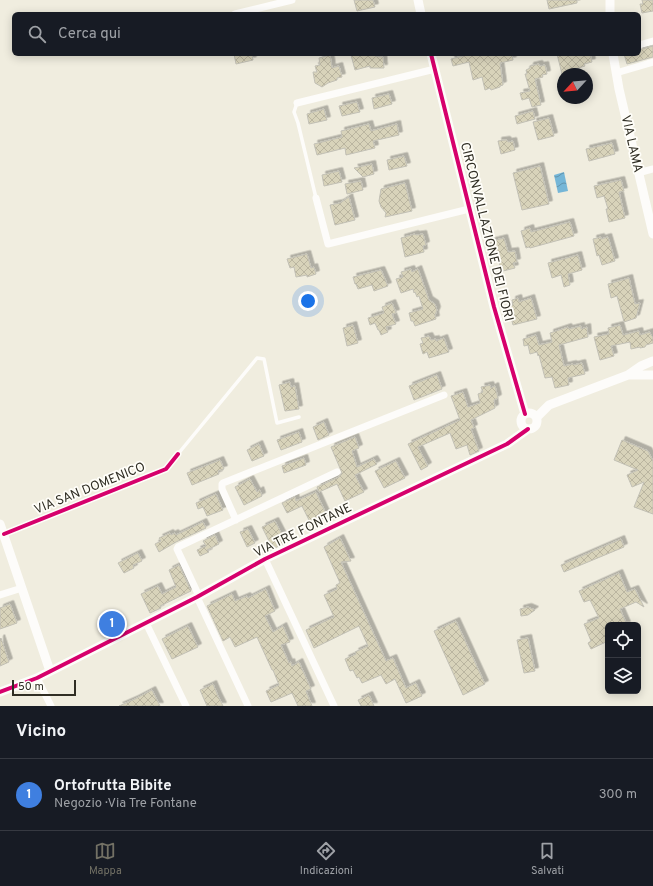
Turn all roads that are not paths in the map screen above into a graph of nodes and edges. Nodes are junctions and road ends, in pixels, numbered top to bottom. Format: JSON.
{"nodes":[{"id":1,"x":292,"y":0,"type":"edge"},
{"id":2,"x":418,"y":0,"type":"edge"},
{"id":3,"x":610,"y":0,"type":"edge"},
{"id":4,"x":243,"y":12,"type":"edge"},
{"id":5,"x":421,"y":12,"type":"edge"},
{"id":6,"x":610,"y":12,"type":"edge"},
{"id":7,"x":653,"y":41,"type":"edge"},
{"id":8,"x":641,"y":44,"type":"edge"},
{"id":9,"x":432,"y":56,"type":"edge"},
{"id":10,"x":612,"y":56,"type":"edge"},
{"id":11,"x":653,"y":62,"type":"edge"},
{"id":12,"x":435,"y":69,"type":"junction"},
{"id":13,"x":616,"y":73,"type":"junction"},
{"id":14,"x":297,"y":103,"type":"joint"},
{"id":15,"x":653,"y":168,"type":"edge"},
{"id":16,"x":638,"y":173,"type":"junction"},
{"id":17,"x":316,"y":198,"type":"joint"},
{"id":18,"x":469,"y":209,"type":"junction"},
{"id":19,"x":653,"y":234,"type":"edge"},
{"id":20,"x":653,"y":361,"type":"edge"},
{"id":21,"x":628,"y":375,"type":"junction"},
{"id":22,"x":653,"y":375,"type":"edge"},
{"id":23,"x":444,"y":395,"type":"dead end"},
{"id":24,"x":525,"y":414,"type":"junction"},
{"id":25,"x":298,"y":417,"type":"dead end"},
{"id":26,"x":537,"y":417,"type":"junction"},
{"id":27,"x":528,"y":429,"type":"junction"},
{"id":28,"x":178,"y":454,"type":"joint"},
{"id":29,"x":338,"y":472,"type":"dead end"},
{"id":30,"x":236,"y":520,"type":"junction"},
{"id":31,"x":0,"y":524,"type":"edge"},
{"id":32,"x":4,"y":534,"type":"junction"},
{"id":33,"x":265,"y":559,"type":"junction"},
{"id":34,"x":22,"y":588,"type":"junction"},
{"id":35,"x":0,"y":596,"type":"edge"},
{"id":36,"x":198,"y":596,"type":"junction"},
{"id":37,"x":146,"y":623,"type":"junction"},
{"id":38,"x":50,"y":671,"type":"junction"},
{"id":39,"x":37,"y":678,"type":"junction"},
{"id":40,"x":0,"y":692,"type":"edge"},
{"id":41,"x":51,"y":706,"type":"edge"},
{"id":42,"x":186,"y":706,"type":"edge"},
{"id":43,"x":248,"y":706,"type":"edge"},
{"id":44,"x":334,"y":706,"type":"edge"}],
"edges":[{"from":1,"to":4,"type":"street"},
{"from":2,"to":5,"type":"street"},
{"from":3,"to":6,"type":"street"},
{"from":7,"to":8,"type":"street"},
{"from":9,"to":12,"type":"street","name":"CIRCONVALLAZIONE DEI FIORI"},
{"from":10,"to":13,"type":"street","name":"VIA LAMA"},
{"from":11,"to":13,"type":"street"},
{"from":12,"to":14,"type":"street"},
{"from":12,"to":18,"type":"street","name":"CIRCONVALLAZIONE DEI FIORI"},
{"from":13,"to":16,"type":"street","name":"VIA LAMA"},
{"from":14,"to":17,"type":"lane"},
{"from":15,"to":16,"type":"street"},
{"from":16,"to":19,"type":"street","name":"VIA LAMA"},
{"from":17,"to":18,"type":"street"},
{"from":18,"to":24,"type":"street","name":"CIRCONVALLAZIONE DEI FIORI"},
{"from":20,"to":21,"type":"street"},
{"from":21,"to":22,"type":"street"},
{"from":21,"to":26,"type":"street"},
{"from":23,"to":30,"type":"street"},
{"from":24,"to":26,"type":"street"},
{"from":24,"to":27,"type":"street"},
{"from":25,"to":28,"type":"lane"},
{"from":26,"to":27,"type":"street"},
{"from":27,"to":33,"type":"street","name":"VIA TRE FONTANE"},
{"from":28,"to":32,"type":"street","name":"VIA SAN DOMENICO"},
{"from":29,"to":30,"type":"street"},
{"from":30,"to":36,"type":"street"},
{"from":31,"to":32,"type":"street"},
{"from":32,"to":34,"type":"street"},
{"from":33,"to":36,"type":"street","name":"VIA TRE FONTANE"},
{"from":33,"to":44,"type":"street"},
{"from":34,"to":35,"type":"street"},
{"from":34,"to":38,"type":"street"},
{"from":36,"to":37,"type":"street","name":"VIA TRE FONTANE"},
{"from":36,"to":43,"type":"street"},
{"from":37,"to":38,"type":"street","name":"VIA TRE FONTANE"},
{"from":37,"to":42,"type":"street"},
{"from":38,"to":39,"type":"street","name":"VIA TRE FONTANE"},
{"from":39,"to":40,"type":"street","name":"VIA TRE FONTANE"},
{"from":39,"to":41,"type":"street"}]}
